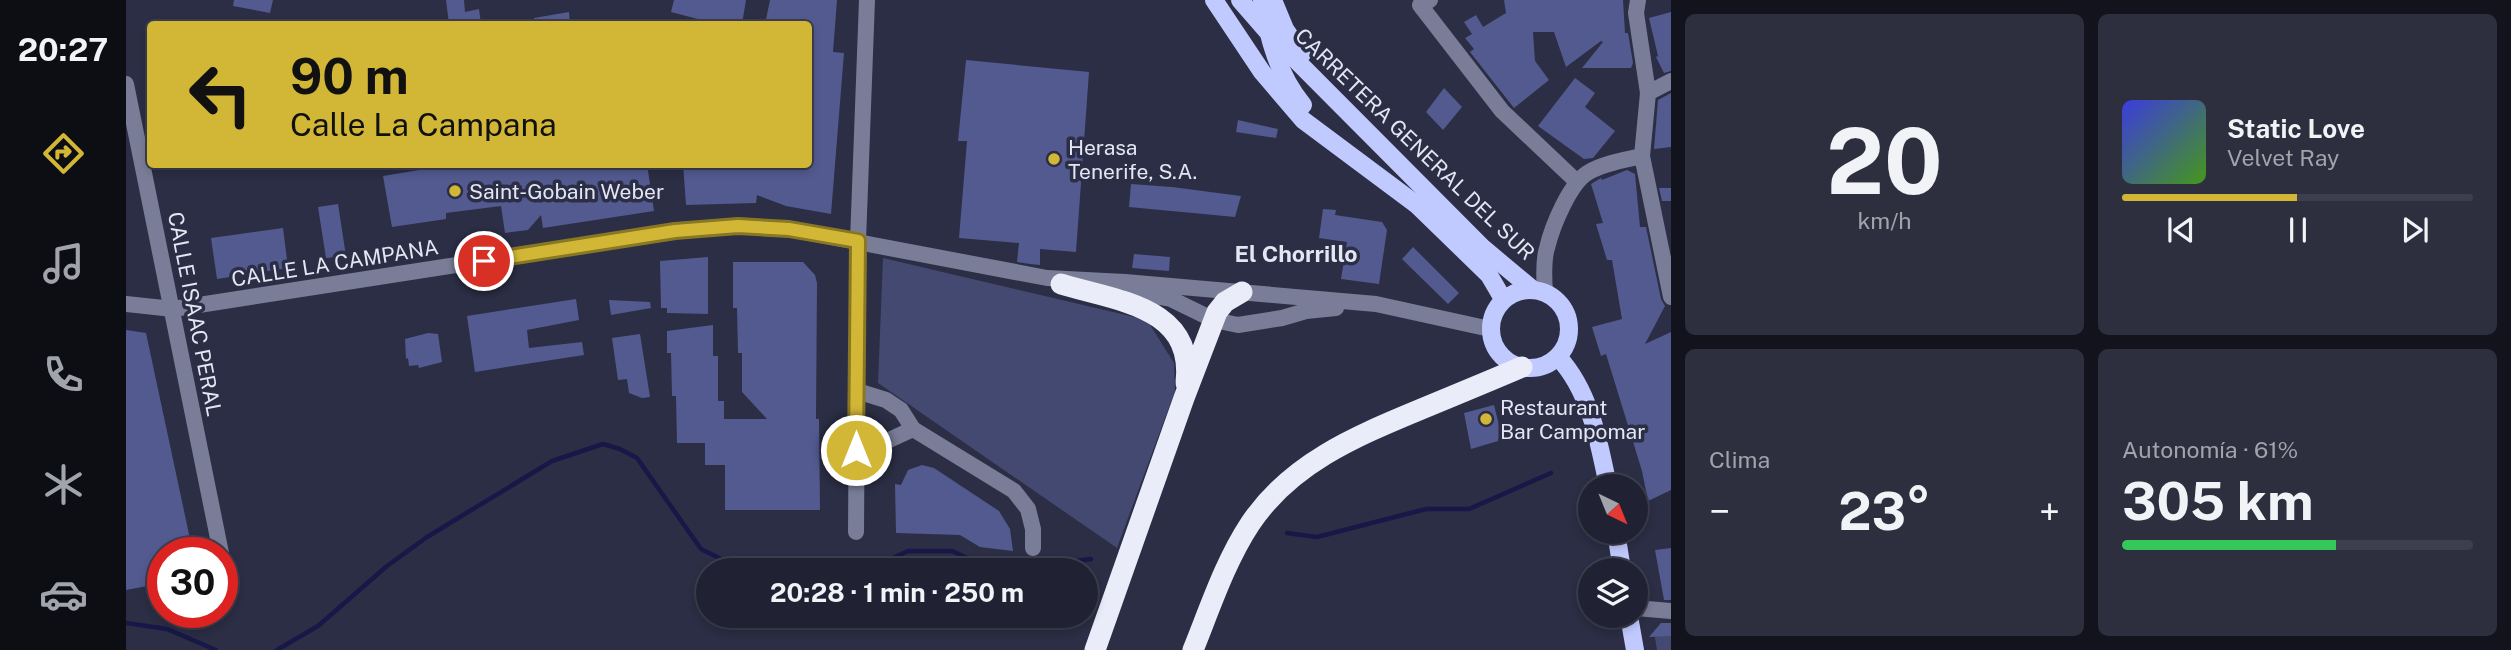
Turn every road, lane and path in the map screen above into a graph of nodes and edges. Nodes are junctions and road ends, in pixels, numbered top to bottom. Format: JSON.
{"nodes":[{"id":1,"x":867,"y":0,"type":"edge"},
{"id":2,"x":1214,"y":0,"type":"edge"},
{"id":3,"x":1240,"y":0,"type":"edge"},
{"id":4,"x":1262,"y":0,"type":"edge"},
{"id":5,"x":1273,"y":0,"type":"edge"},
{"id":6,"x":1639,"y":0,"type":"edge"},
{"id":7,"x":1425,"y":3,"type":"edge"},
{"id":8,"x":1267,"y":31,"type":"junction"},
{"id":9,"x":1671,"y":81,"type":"edge"},
{"id":10,"x":1322,"y":83,"type":"junction"},
{"id":11,"x":126,"y":84,"type":"edge"},
{"id":12,"x":1648,"y":93,"type":"junction"},
{"id":13,"x":1342,"y":150,"type":"junction"},
{"id":14,"x":1642,"y":156,"type":"junction"},
{"id":15,"x":1576,"y":181,"type":"junction"},
{"id":16,"x":858,"y":241,"type":"junction"},
{"id":17,"x":1054,"y":281,"type":"junction"},
{"id":18,"x":1538,"y":290,"type":"junction"},
{"id":19,"x":1242,"y":292,"type":"junction"},
{"id":20,"x":1671,"y":298,"type":"edge"},
{"id":21,"x":1503,"y":299,"type":"junction"},
{"id":22,"x":126,"y":303,"type":"edge"},
{"id":23,"x":1376,"y":304,"type":"junction"},
{"id":24,"x":173,"y":309,"type":"junction"},
{"id":25,"x":1214,"y":320,"type":"junction"},
{"id":26,"x":1490,"y":329,"type":"junction"},
{"id":27,"x":1558,"y":357,"type":"junction"},
{"id":28,"x":1522,"y":367,"type":"junction"},
{"id":29,"x":857,"y":391,"type":"junction"},
{"id":30,"x":1184,"y":398,"type":"junction"},
{"id":31,"x":913,"y":429,"type":"junction"},
{"id":32,"x":856,"y":450,"type":"junction"},
{"id":33,"x":1605,"y":474,"type":"edge"},
{"id":34,"x":856,"y":532,"type":"dead end"},
{"id":35,"x":218,"y":537,"type":"edge"},
{"id":36,"x":1033,"y":548,"type":"dead end"},
{"id":37,"x":1648,"y":609,"type":"edge"},
{"id":38,"x":1671,"y":611,"type":"edge"},
{"id":39,"x":1631,"y":628,"type":"edge"},
{"id":40,"x":1095,"y":650,"type":"edge"},
{"id":41,"x":1194,"y":650,"type":"edge"},
{"id":42,"x":1635,"y":650,"type":"edge"}],
"edges":[{"from":1,"to":16,"type":"street"},
{"from":2,"to":13,"type":"main road","name":"CARRETERA GENERAL DEL SUR"},
{"from":3,"to":8,"type":"main road","name":"CARRETERA GENERAL DEL SUR"},
{"from":4,"to":8,"type":"main road"},
{"from":5,"to":10,"type":"main road"},
{"from":6,"to":12,"type":"street"},
{"from":7,"to":15,"type":"street"},
{"from":8,"to":10,"type":"main road","name":"CARRETERA GENERAL DEL SUR"},
{"from":8,"to":13,"type":"main road"},
{"from":9,"to":12,"type":"street"},
{"from":10,"to":18,"type":"main road","name":"CARRETERA GENERAL DEL SUR"},
{"from":11,"to":24,"type":"street","name":"CALLE ISAAC PERAL"},
{"from":12,"to":14,"type":"street"},
{"from":13,"to":21,"type":"main road","name":"CARRETERA GENERAL DEL SUR"},
{"from":14,"to":15,"type":"street"},
{"from":14,"to":20,"type":"street"},
{"from":15,"to":18,"type":"street"},
{"from":16,"to":17,"type":"street","name":"CALLE LA CAMPANA"},
{"from":16,"to":24,"type":"street","name":"CALLE LA CAMPANA"},
{"from":16,"to":29,"type":"street"},
{"from":17,"to":19,"type":"street","name":"CALLE LA CAMPANA"},
{"from":17,"to":25,"type":"street","name":"CALLE LA CAMPANA"},
{"from":17,"to":30,"type":"highway"},
{"from":18,"to":21,"type":"main road"},
{"from":18,"to":27,"type":"main road"},
{"from":19,"to":23,"type":"street","name":"CALLE LA CAMPANA"},
{"from":19,"to":25,"type":"highway"},
{"from":21,"to":26,"type":"main road"},
{"from":22,"to":24,"type":"street","name":"CALLE LA CAMPANA"},
{"from":23,"to":25,"type":"street","name":"CALLE LA CAMPANA"},
{"from":23,"to":26,"type":"street","name":"CALLE LA CAMPANA"},
{"from":24,"to":35,"type":"street","name":"CALLE ISAAC PERAL"},
{"from":25,"to":30,"type":"highway"},
{"from":26,"to":28,"type":"main road"},
{"from":27,"to":28,"type":"main road"},
{"from":27,"to":33,"type":"main road"},
{"from":28,"to":41,"type":"highway"},
{"from":29,"to":31,"type":"street"},
{"from":29,"to":32,"type":"street"},
{"from":30,"to":40,"type":"highway"},
{"from":31,"to":32,"type":"street"},
{"from":31,"to":36,"type":"street"},
{"from":32,"to":34,"type":"street"},
{"from":37,"to":38,"type":"street"},
{"from":39,"to":42,"type":"main road"}]}
